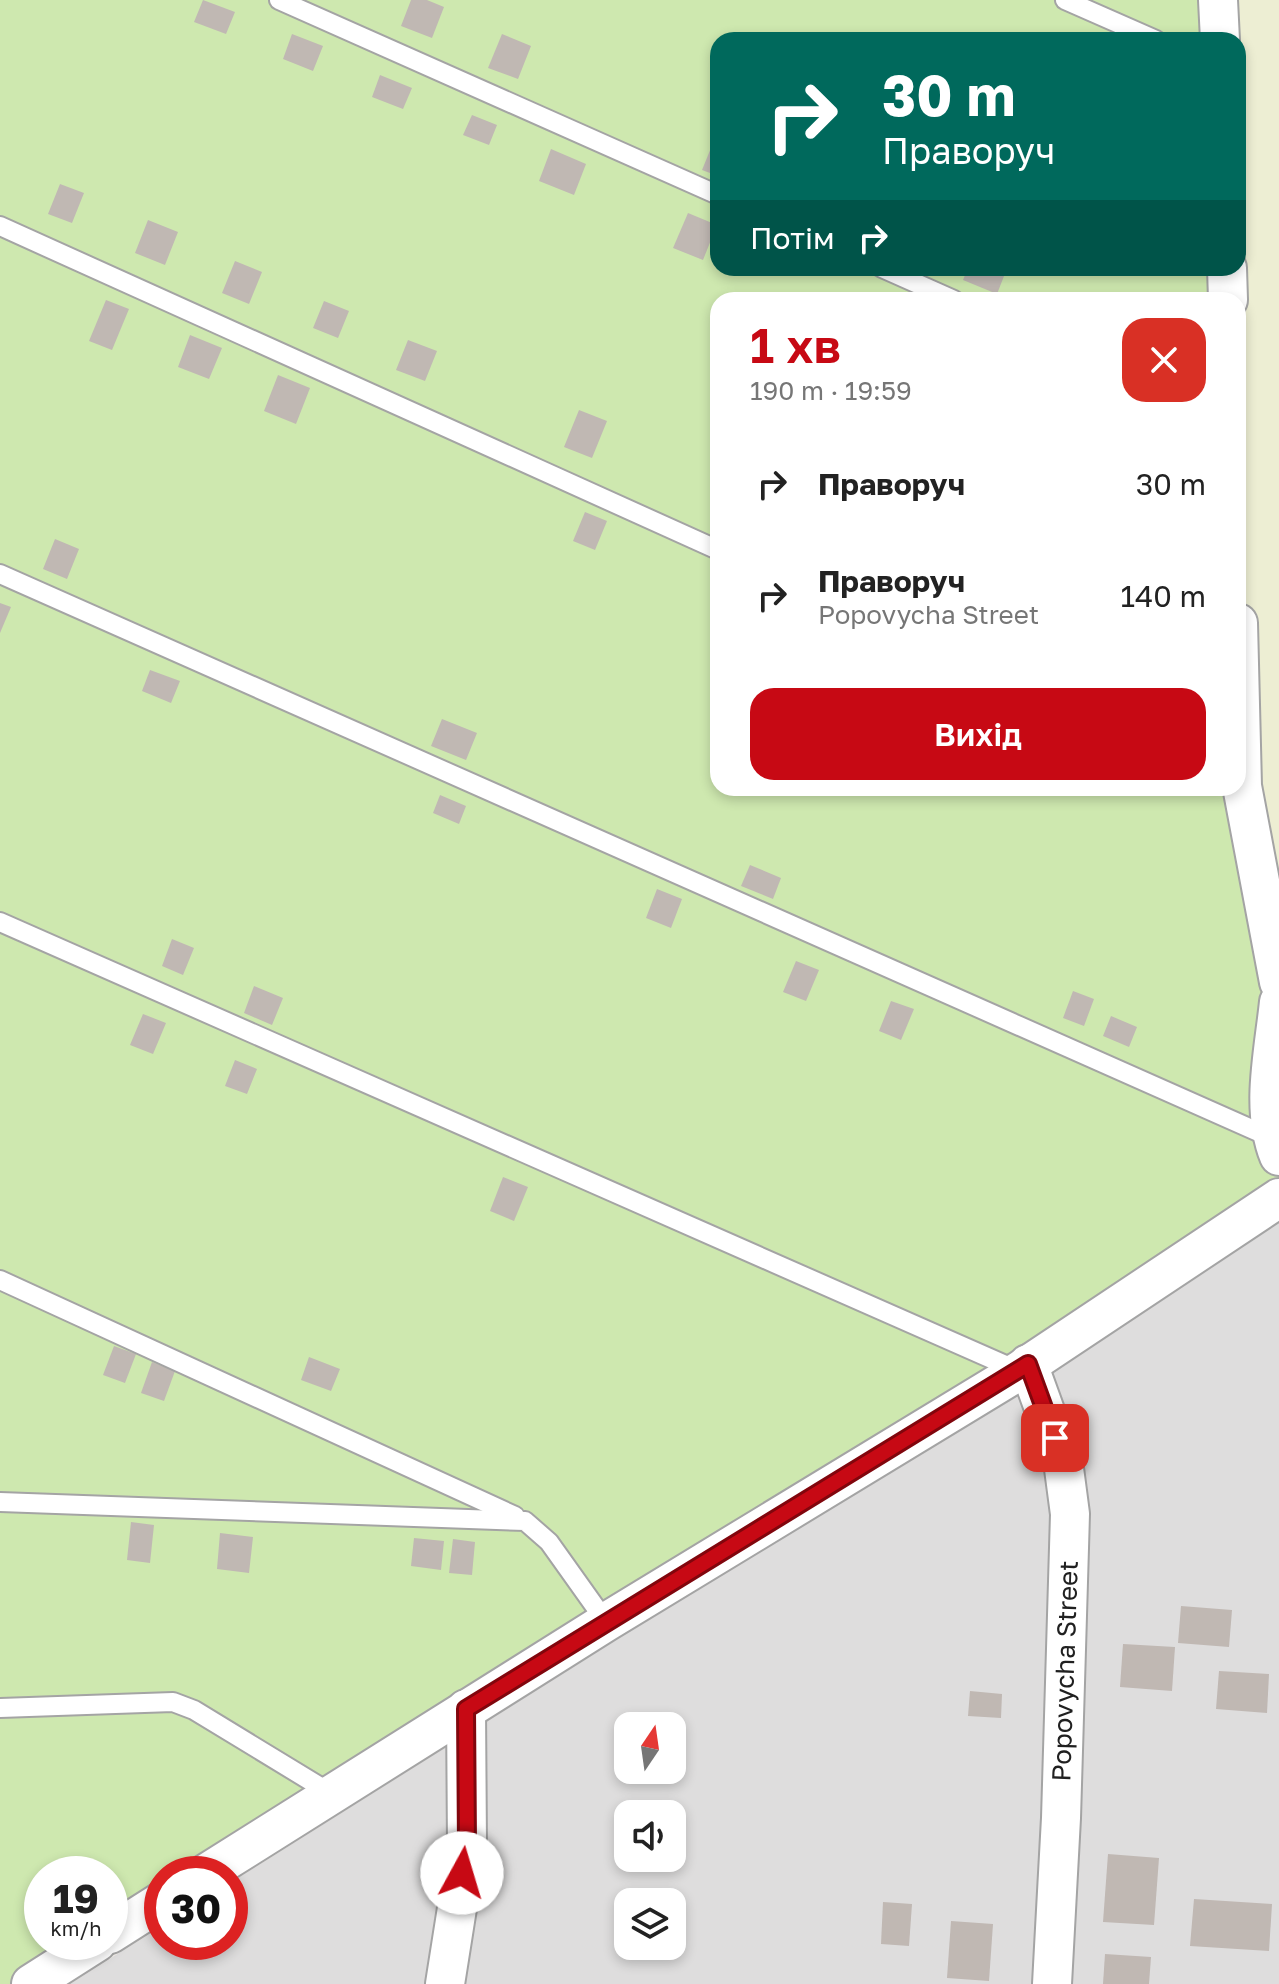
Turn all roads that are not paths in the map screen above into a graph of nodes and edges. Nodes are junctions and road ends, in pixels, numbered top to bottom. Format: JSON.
{"nodes":[{"id":1,"x":279,"y":0,"type":"edge"},
{"id":2,"x":1065,"y":0,"type":"edge"},
{"id":3,"x":1218,"y":0,"type":"edge"},
{"id":4,"x":1138,"y":32,"type":"edge"},
{"id":5,"x":1220,"y":32,"type":"edge"},
{"id":6,"x":710,"y":191,"type":"edge"},
{"id":7,"x":0,"y":226,"type":"edge"},
{"id":8,"x":900,"y":276,"type":"edge"},
{"id":9,"x":936,"y":292,"type":"edge"},
{"id":10,"x":710,"y":546,"type":"edge"},
{"id":11,"x":0,"y":574,"type":"edge"},
{"id":12,"x":1242,"y":796,"type":"edge"},
{"id":13,"x":0,"y":922,"type":"edge"},
{"id":14,"x":1279,"y":982,"type":"edge"},
{"id":15,"x":1279,"y":1002,"type":"edge"},
{"id":16,"x":1275,"y":1147,"type":"edge"},
{"id":17,"x":1279,"y":1198,"type":"edge"},
{"id":18,"x":0,"y":1280,"type":"edge"},
{"id":19,"x":1024,"y":1368,"type":"junction"},
{"id":20,"x":0,"y":1502,"type":"edge"},
{"id":21,"x":525,"y":1521,"type":"junction"},
{"id":22,"x":606,"y":1622,"type":"junction"},
{"id":23,"x":0,"y":1708,"type":"edge"},
{"id":24,"x":466,"y":1709,"type":"junction"},
{"id":25,"x":332,"y":1794,"type":"junction"},
{"id":26,"x":234,"y":1856,"type":"edge"},
{"id":27,"x":69,"y":1960,"type":"edge"},
{"id":28,"x":31,"y":1984,"type":"edge"},
{"id":29,"x":445,"y":1984,"type":"edge"},
{"id":30,"x":1052,"y":1984,"type":"edge"}],
"edges":[{"from":1,"to":6,"type":"lane"},
{"from":2,"to":4,"type":"lane"},
{"from":3,"to":5,"type":"street"},
{"from":7,"to":10,"type":"lane"},
{"from":8,"to":9,"type":"lane"},
{"from":11,"to":16,"type":"lane"},
{"from":12,"to":14,"type":"street"},
{"from":13,"to":19,"type":"lane"},
{"from":15,"to":16,"type":"street"},
{"from":17,"to":19,"type":"street"},
{"from":18,"to":21,"type":"lane"},
{"from":19,"to":22,"type":"street"},
{"from":19,"to":30,"type":"street","name":"Popovycha Street"},
{"from":20,"to":21,"type":"lane"},
{"from":21,"to":22,"type":"lane"},
{"from":22,"to":24,"type":"street"},
{"from":23,"to":25,"type":"lane"},
{"from":24,"to":25,"type":"street"},
{"from":24,"to":29,"type":"street"},
{"from":25,"to":26,"type":"street"},
{"from":27,"to":28,"type":"street"}]}
